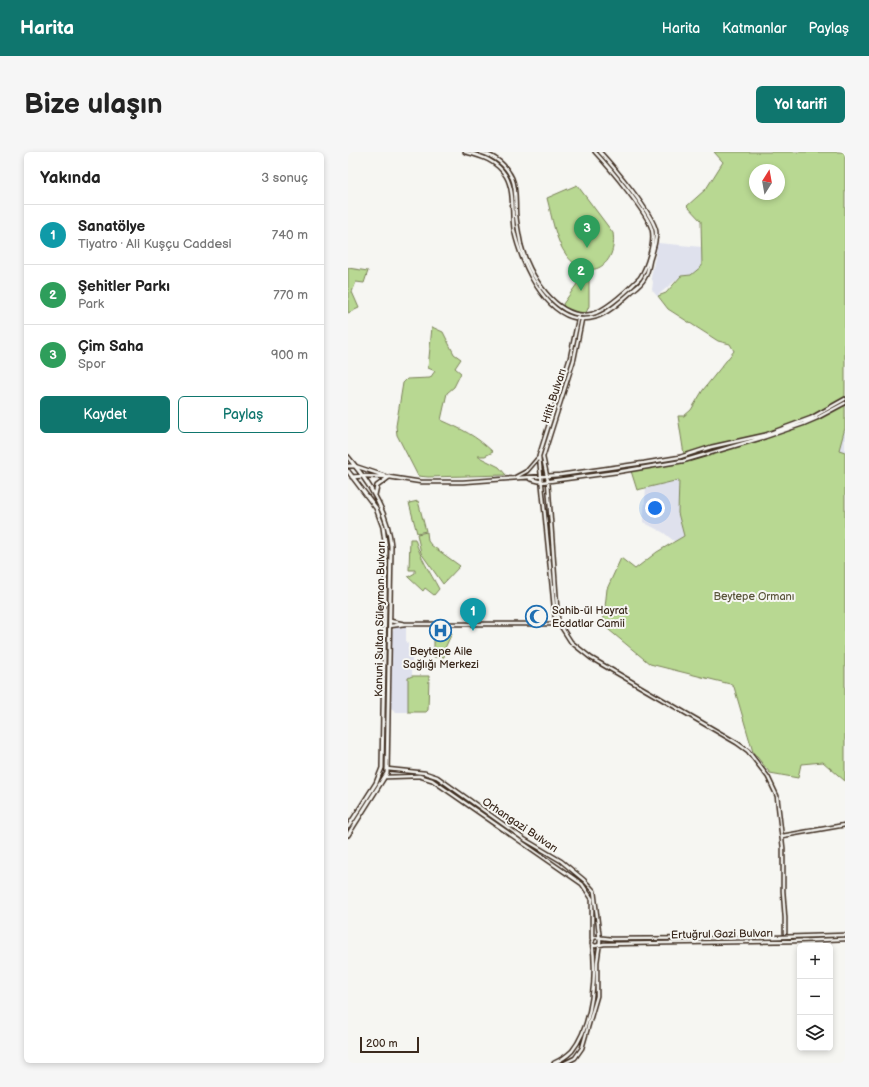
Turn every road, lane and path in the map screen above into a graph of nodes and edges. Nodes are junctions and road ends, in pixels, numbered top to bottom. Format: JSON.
{"nodes":[{"id":1,"x":465,"y":152,"type":"edge"},
{"id":2,"x":480,"y":152,"type":"edge"},
{"id":3,"x":595,"y":152,"type":"edge"},
{"id":4,"x":600,"y":152,"type":"edge"},
{"id":5,"x":632,"y":192,"type":"junction"},
{"id":6,"x":629,"y":194,"type":"junction"},
{"id":7,"x":652,"y":221,"type":"junction"},
{"id":8,"x":649,"y":222,"type":"junction"},
{"id":9,"x":640,"y":278,"type":"junction"},
{"id":10,"x":643,"y":282,"type":"junction"},
{"id":11,"x":558,"y":304,"type":"junction"},
{"id":12,"x":555,"y":308,"type":"junction"},
{"id":13,"x":581,"y":315,"type":"junction"},
{"id":14,"x":580,"y":319,"type":"junction"},
{"id":15,"x":845,"y":399,"type":"edge"},
{"id":16,"x":845,"y":403,"type":"edge"},
{"id":17,"x":557,"y":404,"type":"junction"},
{"id":18,"x":547,"y":428,"type":"junction"},
{"id":19,"x":551,"y":430,"type":"junction"},
{"id":20,"x":711,"y":447,"type":"junction"},
{"id":21,"x":712,"y":453,"type":"junction"},
{"id":22,"x":540,"y":456,"type":"junction"},
{"id":23,"x":348,"y":457,"type":"edge"},
{"id":24,"x":348,"y":466,"type":"edge"},
{"id":25,"x":355,"y":466,"type":"junction"},
{"id":26,"x":348,"y":471,"type":"edge"},
{"id":27,"x":350,"y":476,"type":"edge"},
{"id":28,"x":363,"y":476,"type":"junction"},
{"id":29,"x":541,"y":476,"type":"junction"},
{"id":30,"x":548,"y":476,"type":"junction"},
{"id":31,"x":389,"y":477,"type":"junction"},
{"id":32,"x":530,"y":478,"type":"junction"},
{"id":33,"x":510,"y":479,"type":"junction"},
{"id":34,"x":548,"y":481,"type":"junction"},
{"id":35,"x":366,"y":482,"type":"junction"},
{"id":36,"x":542,"y":482,"type":"junction"},
{"id":37,"x":361,"y":487,"type":"junction"},
{"id":38,"x":375,"y":497,"type":"junction"},
{"id":39,"x":550,"y":558,"type":"junction"},
{"id":40,"x":555,"y":558,"type":"junction"},
{"id":41,"x":384,"y":621,"type":"junction"},
{"id":42,"x":390,"y":621,"type":"junction"},
{"id":43,"x":559,"y":623,"type":"junction"},
{"id":44,"x":405,"y":624,"type":"junction"},
{"id":45,"x":384,"y":626,"type":"junction"},
{"id":46,"x":390,"y":626,"type":"junction"},
{"id":47,"x":382,"y":770,"type":"junction"},
{"id":48,"x":388,"y":770,"type":"junction"},
{"id":49,"x":380,"y":774,"type":"junction"},
{"id":50,"x":386,"y":777,"type":"junction"},
{"id":51,"x":845,"y":825,"type":"edge"},
{"id":52,"x":348,"y":827,"type":"edge"},
{"id":53,"x":348,"y":836,"type":"edge"},
{"id":54,"x":782,"y":836,"type":"junction"},
{"id":55,"x":550,"y":855,"type":"junction"},
{"id":56,"x":554,"y":857,"type":"junction"},
{"id":57,"x":546,"y":860,"type":"junction"},
{"id":58,"x":551,"y":862,"type":"junction"},
{"id":59,"x":785,"y":933,"type":"dead end"},
{"id":60,"x":845,"y":935,"type":"edge"},
{"id":61,"x":592,"y":939,"type":"junction"},
{"id":62,"x":600,"y":939,"type":"junction"},
{"id":63,"x":845,"y":939,"type":"edge"},
{"id":64,"x":592,"y":943,"type":"junction"},
{"id":65,"x":599,"y":944,"type":"junction"},
{"id":66,"x":576,"y":1044,"type":"junction"},
{"id":67,"x":582,"y":1048,"type":"junction"},
{"id":68,"x":573,"y":1050,"type":"junction"},
{"id":69,"x":579,"y":1053,"type":"junction"},
{"id":70,"x":554,"y":1063,"type":"edge"},
{"id":71,"x":565,"y":1063,"type":"edge"}],
"edges":[{"from":1,"to":12,"type":"main road"},
{"from":2,"to":11,"type":"main road"},
{"from":3,"to":6,"type":"main road"},
{"from":4,"to":5,"type":"main road"},
{"from":5,"to":6,"type":"main road"},
{"from":5,"to":7,"type":"main road"},
{"from":6,"to":8,"type":"main road"},
{"from":7,"to":8,"type":"main road"},
{"from":7,"to":10,"type":"main road"},
{"from":8,"to":9,"type":"main road"},
{"from":9,"to":10,"type":"main road"},
{"from":9,"to":13,"type":"main road"},
{"from":10,"to":14,"type":"main road"},
{"from":11,"to":12,"type":"main road"},
{"from":11,"to":13,"type":"main road"},
{"from":12,"to":14,"type":"main road"},
{"from":13,"to":14,"type":"main road","name":"Hitit Bulvarı"},
{"from":14,"to":17,"type":"main road","name":"Hitit Bulvarı"},
{"from":15,"to":20,"type":"main road"},
{"from":16,"to":21,"type":"main road"},
{"from":17,"to":18,"type":"main road","name":"Hitit Bulvarı"},
{"from":17,"to":19,"type":"main road","name":"Hitit Bulvarı"},
{"from":18,"to":19,"type":"main road"},
{"from":18,"to":22,"type":"main road","name":"Hitit Bulvarı"},
{"from":19,"to":30,"type":"main road","name":"Hitit Bulvarı"},
{"from":20,"to":21,"type":"main road"},
{"from":20,"to":30,"type":"main road"},
{"from":21,"to":34,"type":"main road"},
{"from":22,"to":29,"type":"main road","name":"Hitit Bulvarı"},
{"from":22,"to":33,"type":"main road"},
{"from":23,"to":25,"type":"main road","name":"Kanuni Sultan Süleyman Bulvarı"},
{"from":24,"to":25,"type":"main road"},
{"from":25,"to":28,"type":"main road","name":"Kanuni Sultan Süleyman Bulvarı"},
{"from":25,"to":31,"type":"main road"},
{"from":26,"to":27,"type":"main road","name":"Kanuni Sultan Süleyman Bulvarı"},
{"from":27,"to":28,"type":"main road"},
{"from":27,"to":37,"type":"main road","name":"Kanuni Sultan Süleyman Bulvarı"},
{"from":28,"to":31,"type":"main road"},
{"from":28,"to":35,"type":"main road","name":"Kanuni Sultan Süleyman Bulvarı"},
{"from":29,"to":30,"type":"main road"},
{"from":29,"to":32,"type":"main road"},
{"from":29,"to":36,"type":"main road","name":"Hitit Bulvarı"},
{"from":30,"to":34,"type":"main road","name":"Hitit Bulvarı"},
{"from":31,"to":33,"type":"main road"},
{"from":31,"to":38,"type":"main road"},
{"from":32,"to":33,"type":"main road"},
{"from":32,"to":36,"type":"main road"},
{"from":34,"to":36,"type":"main road"},
{"from":34,"to":40,"type":"main road","name":"Hitit Bulvarı"},
{"from":35,"to":37,"type":"main road"},
{"from":35,"to":38,"type":"main road","name":"Kanuni Sultan Süleyman Bulvarı"},
{"from":36,"to":39,"type":"main road","name":"Hitit Bulvarı"},
{"from":37,"to":41,"type":"main road","name":"Kanuni Sultan Süleyman Bulvarı"},
{"from":38,"to":42,"type":"main road","name":"Kanuni Sultan Süleyman Bulvarı"},
{"from":39,"to":40,"type":"main road"},
{"from":39,"to":43,"type":"main road","name":"Hitit Bulvarı"},
{"from":40,"to":43,"type":"main road","name":"Hitit Bulvarı"},
{"from":41,"to":42,"type":"main road"},
{"from":41,"to":45,"type":"main road","name":"Kanuni Sultan Süleyman Bulvarı"},
{"from":42,"to":44,"type":"main road"},
{"from":42,"to":46,"type":"main road","name":"Kanuni Sultan Süleyman Bulvarı"},
{"from":43,"to":44,"type":"main road"},
{"from":43,"to":54,"type":"main road"},
{"from":44,"to":46,"type":"main road"},
{"from":45,"to":46,"type":"main road"},
{"from":45,"to":47,"type":"main road","name":"Kanuni Sultan Süleyman Bulvarı"},
{"from":46,"to":48,"type":"main road","name":"Kanuni Sultan Süleyman Bulvarı"},
{"from":47,"to":48,"type":"main road"},
{"from":47,"to":49,"type":"main road","name":"Kanuni Sultan Süleyman Bulvarı"},
{"from":48,"to":50,"type":"main road","name":"Kanuni Sultan Süleyman Bulvarı"},
{"from":48,"to":55,"type":"main road","name":"Orhangazi Bulvarı"},
{"from":49,"to":50,"type":"main road"},
{"from":49,"to":52,"type":"main road","name":"Kanuni Sultan Süleyman Bulvarı"},
{"from":50,"to":53,"type":"main road","name":"Kanuni Sultan Süleyman Bulvarı"},
{"from":50,"to":57,"type":"main road","name":"Orhangazi Bulvarı"},
{"from":51,"to":54,"type":"main road"},
{"from":54,"to":59,"type":"main road"},
{"from":55,"to":56,"type":"main road","name":"Orhangazi Bulvarı"},
{"from":55,"to":57,"type":"main road"},
{"from":56,"to":58,"type":"main road"},
{"from":56,"to":62,"type":"main road","name":"Orhangazi Bulvarı"},
{"from":57,"to":58,"type":"main road","name":"Orhangazi Bulvarı"},
{"from":58,"to":61,"type":"main road","name":"Orhangazi Bulvarı"},
{"from":60,"to":62,"type":"main road","name":"Ertuğrul Gazi Bulvarı"},
{"from":61,"to":62,"type":"main road"},
{"from":61,"to":64,"type":"main road","name":"Orhangazi Bulvarı"},
{"from":62,"to":65,"type":"main road","name":"Orhangazi Bulvarı"},
{"from":63,"to":65,"type":"main road","name":"Ertuğrul Gazi Bulvarı"},
{"from":64,"to":65,"type":"main road"},
{"from":64,"to":66,"type":"main road","name":"Orhangazi Bulvarı"},
{"from":65,"to":67,"type":"main road","name":"Orhangazi Bulvarı"},
{"from":66,"to":67,"type":"main road"},
{"from":66,"to":68,"type":"main road","name":"Orhangazi Bulvarı"},
{"from":67,"to":69,"type":"main road","name":"Orhangazi Bulvarı"},
{"from":68,"to":69,"type":"main road"},
{"from":68,"to":70,"type":"main road","name":"Orhangazi Bulvarı"},
{"from":69,"to":71,"type":"main road","name":"Orhangazi Bulvarı"}]}
